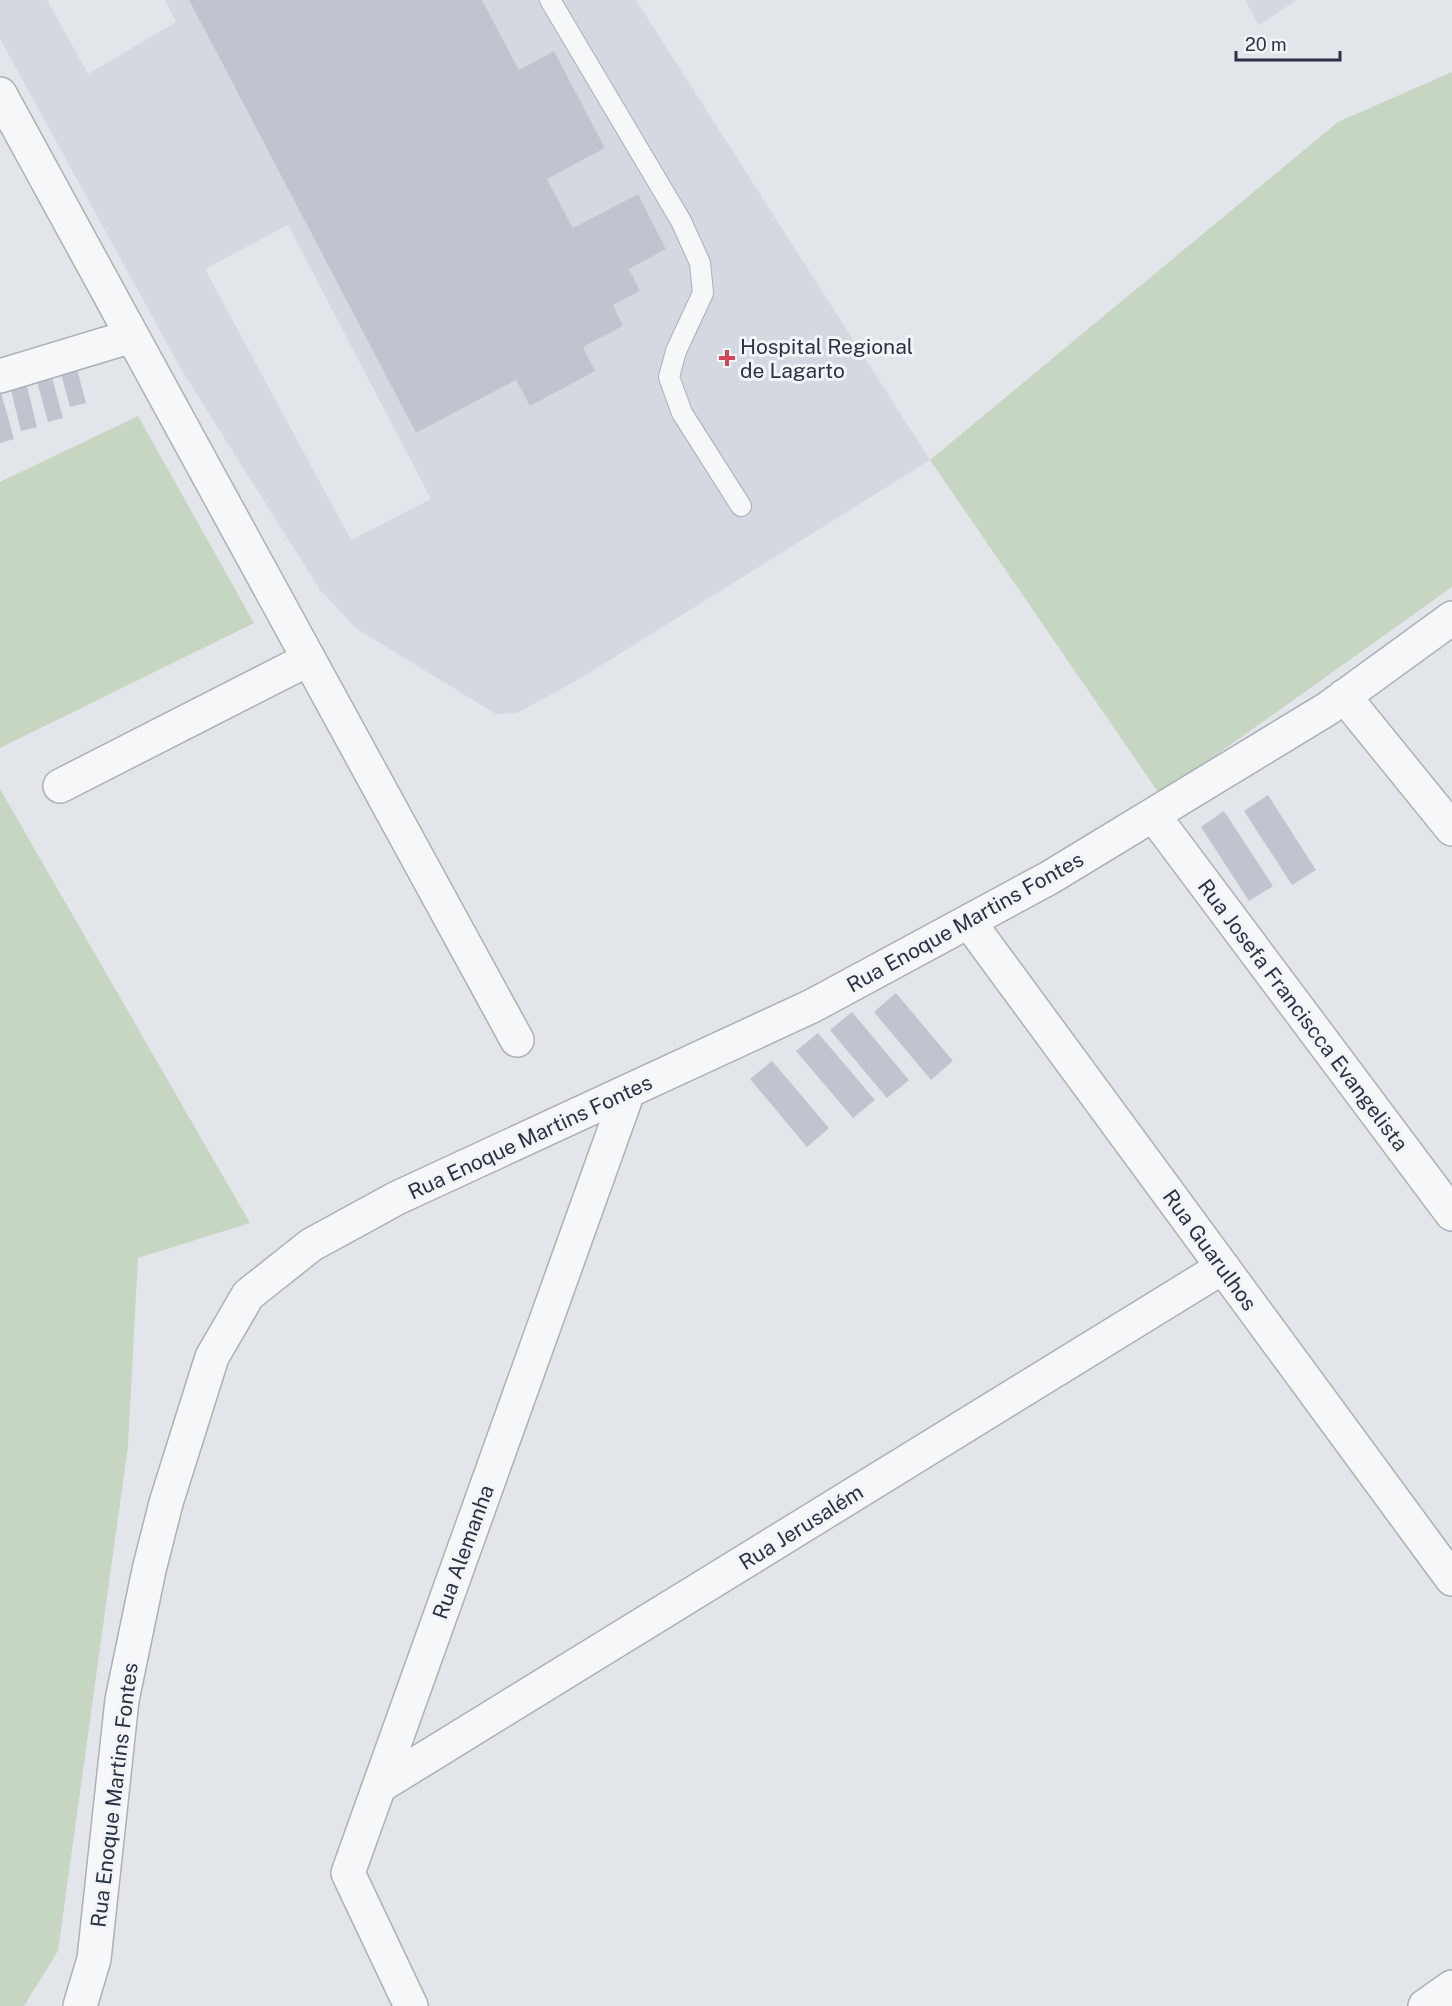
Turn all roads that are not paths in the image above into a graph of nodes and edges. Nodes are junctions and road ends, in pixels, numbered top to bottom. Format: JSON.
{"nodes":[{"id":1,"x":550,"y":0,"type":"edge"},
{"id":2,"x":0,"y":94,"type":"edge"},
{"id":3,"x":132,"y":336,"type":"junction"},
{"id":4,"x":0,"y":376,"type":"edge"},
{"id":5,"x":741,"y":506,"type":"dead end"},
{"id":6,"x":1452,"y":618,"type":"edge"},
{"id":7,"x":309,"y":659,"type":"junction"},
{"id":8,"x":1344,"y":696,"type":"junction"},
{"id":9,"x":60,"y":786,"type":"dead end"},
{"id":10,"x":1154,"y":816,"type":"junction"},
{"id":11,"x":1452,"y":829,"type":"edge"},
{"id":12,"x":969,"y":922,"type":"junction"},
{"id":13,"x":517,"y":1040,"type":"dead end"},
{"id":14,"x":628,"y":1092,"type":"junction"},
{"id":15,"x":1452,"y":1214,"type":"edge"},
{"id":16,"x":1223,"y":1267,"type":"junction"},
{"id":17,"x":1452,"y":1579,"type":"edge"},
{"id":18,"x":380,"y":1786,"type":"junction"},
{"id":19,"x":1452,"y":1987,"type":"edge"},
{"id":20,"x":80,"y":2006,"type":"edge"},
{"id":21,"x":411,"y":2006,"type":"edge"},
{"id":22,"x":1425,"y":2006,"type":"edge"}],
"edges":[{"from":1,"to":5,"type":"lane"},
{"from":2,"to":3,"type":"street"},
{"from":3,"to":4,"type":"street"},
{"from":3,"to":7,"type":"street"},
{"from":6,"to":8,"type":"street","name":"Rua Enoque Martins Fontes"},
{"from":7,"to":9,"type":"street"},
{"from":7,"to":13,"type":"street"},
{"from":8,"to":10,"type":"street","name":"Rua Enoque Martins Fontes"},
{"from":8,"to":11,"type":"street"},
{"from":10,"to":12,"type":"street","name":"Rua Enoque Martins Fontes"},
{"from":10,"to":15,"type":"street","name":"Rua Josefa Franciscca Evangelista"},
{"from":12,"to":14,"type":"street","name":"Rua Enoque Martins Fontes"},
{"from":12,"to":16,"type":"street","name":"Rua Guarulhos"},
{"from":14,"to":18,"type":"street","name":"Rua Alemanha"},
{"from":14,"to":20,"type":"street","name":"Rua Enoque Martins Fontes"},
{"from":16,"to":17,"type":"street","name":"Rua Guarulhos"},
{"from":16,"to":18,"type":"street","name":"Rua Jerusalém"},
{"from":18,"to":21,"type":"street","name":"Rua Alemanha"},
{"from":19,"to":22,"type":"street"}]}
